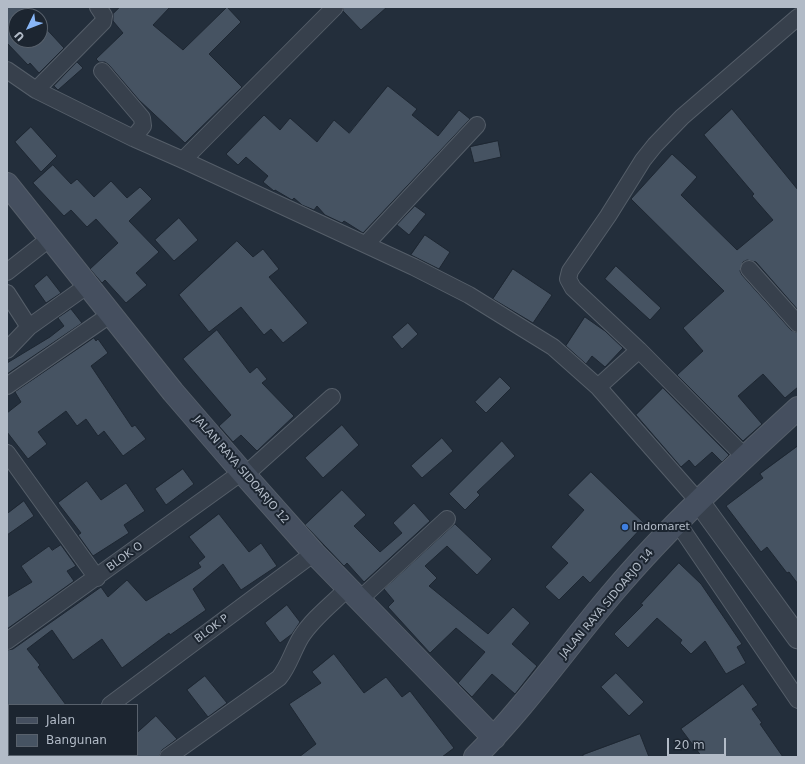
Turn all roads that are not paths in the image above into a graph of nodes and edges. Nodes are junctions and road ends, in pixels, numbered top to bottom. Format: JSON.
{"nodes":[{"id":1,"x":98,"y":7,"type":"edge"},
{"id":2,"x":335,"y":7,"type":"edge"},
{"id":3,"x":798,"y":17,"type":"edge"},
{"id":4,"x":7,"y":70,"type":"edge"},
{"id":5,"x":102,"y":71,"type":"dead end"},
{"id":6,"x":36,"y":90,"type":"junction"},
{"id":7,"x":476,"y":125,"type":"dead end"},
{"id":8,"x":133,"y":138,"type":"junction"},
{"id":9,"x":183,"y":160,"type":"junction"},
{"id":10,"x":7,"y":184,"type":"edge"},
{"id":11,"x":49,"y":238,"type":"junction"},
{"id":12,"x":366,"y":244,"type":"junction"},
{"id":13,"x":750,"y":270,"type":"dead end"},
{"id":14,"x":7,"y":272,"type":"edge"},
{"id":15,"x":88,"y":285,"type":"junction"},
{"id":16,"x":7,"y":293,"type":"edge"},
{"id":17,"x":111,"y":314,"type":"junction"},
{"id":18,"x":798,"y":324,"type":"edge"},
{"id":19,"x":29,"y":327,"type":"junction"},
{"id":20,"x":7,"y":350,"type":"edge"},
{"id":21,"x":639,"y":350,"type":"junction"},
{"id":22,"x":7,"y":386,"type":"edge"},
{"id":23,"x":598,"y":387,"type":"junction"},
{"id":24,"x":332,"y":397,"type":"dead end"},
{"id":25,"x":798,"y":408,"type":"edge"},
{"id":26,"x":7,"y":453,"type":"edge"},
{"id":27,"x":745,"y":457,"type":"junction"},
{"id":28,"x":244,"y":473,"type":"junction"},
{"id":29,"x":688,"y":512,"type":"junction"},
{"id":30,"x":447,"y":519,"type":"dead end"},
{"id":31,"x":314,"y":553,"type":"junction"},
{"id":32,"x":97,"y":578,"type":"junction"},
{"id":33,"x":354,"y":593,"type":"junction"},
{"id":34,"x":9,"y":637,"type":"edge"},
{"id":35,"x":798,"y":638,"type":"edge"},
{"id":36,"x":798,"y":700,"type":"edge"},
{"id":37,"x":111,"y":704,"type":"edge"},
{"id":38,"x":494,"y":738,"type":"junction"},
{"id":39,"x":168,"y":757,"type":"edge"},
{"id":40,"x":475,"y":757,"type":"edge"}],
"edges":[{"from":1,"to":6,"type":"street"},
{"from":2,"to":9,"type":"street"},
{"from":3,"to":21,"type":"street"},
{"from":4,"to":6,"type":"street"},
{"from":5,"to":8,"type":"street"},
{"from":6,"to":8,"type":"street"},
{"from":7,"to":12,"type":"street"},
{"from":8,"to":9,"type":"street"},
{"from":9,"to":12,"type":"street"},
{"from":10,"to":11,"type":"main road","name":"JALAN RAYA SIDOARJO 12"},
{"from":11,"to":14,"type":"street"},
{"from":11,"to":15,"type":"main road","name":"JALAN RAYA SIDOARJO 12"},
{"from":12,"to":23,"type":"street"},
{"from":13,"to":18,"type":"street"},
{"from":15,"to":17,"type":"main road","name":"JALAN RAYA SIDOARJO 12"},
{"from":15,"to":19,"type":"street"},
{"from":16,"to":19,"type":"street"},
{"from":17,"to":22,"type":"street"},
{"from":17,"to":28,"type":"main road","name":"JALAN RAYA SIDOARJO 12"},
{"from":19,"to":20,"type":"street"},
{"from":21,"to":23,"type":"street"},
{"from":21,"to":27,"type":"street"},
{"from":23,"to":29,"type":"street"},
{"from":24,"to":28,"type":"street","name":"BLOK O"},
{"from":25,"to":27,"type":"main road","name":"JALAN RAYA SIDOARJO 14"},
{"from":26,"to":32,"type":"street"},
{"from":27,"to":29,"type":"main road","name":"JALAN RAYA SIDOARJO 14"},
{"from":28,"to":31,"type":"main road","name":"JALAN RAYA SIDOARJO 12"},
{"from":28,"to":32,"type":"street","name":"BLOK O"},
{"from":29,"to":35,"type":"street"},
{"from":29,"to":36,"type":"street"},
{"from":29,"to":38,"type":"main road","name":"JALAN RAYA SIDOARJO 14"},
{"from":30,"to":33,"type":"street"},
{"from":31,"to":33,"type":"main road","name":"JALAN RAYA SIDOARJO 12"},
{"from":31,"to":37,"type":"street","name":"BLOK P"},
{"from":32,"to":34,"type":"street","name":"BLOK O"},
{"from":33,"to":38,"type":"main road","name":"JALAN RAYA SIDOARJO 12"},
{"from":33,"to":39,"type":"street"},
{"from":38,"to":40,"type":"main road","name":"JALAN RAYA SIDOARJO 14"}]}
